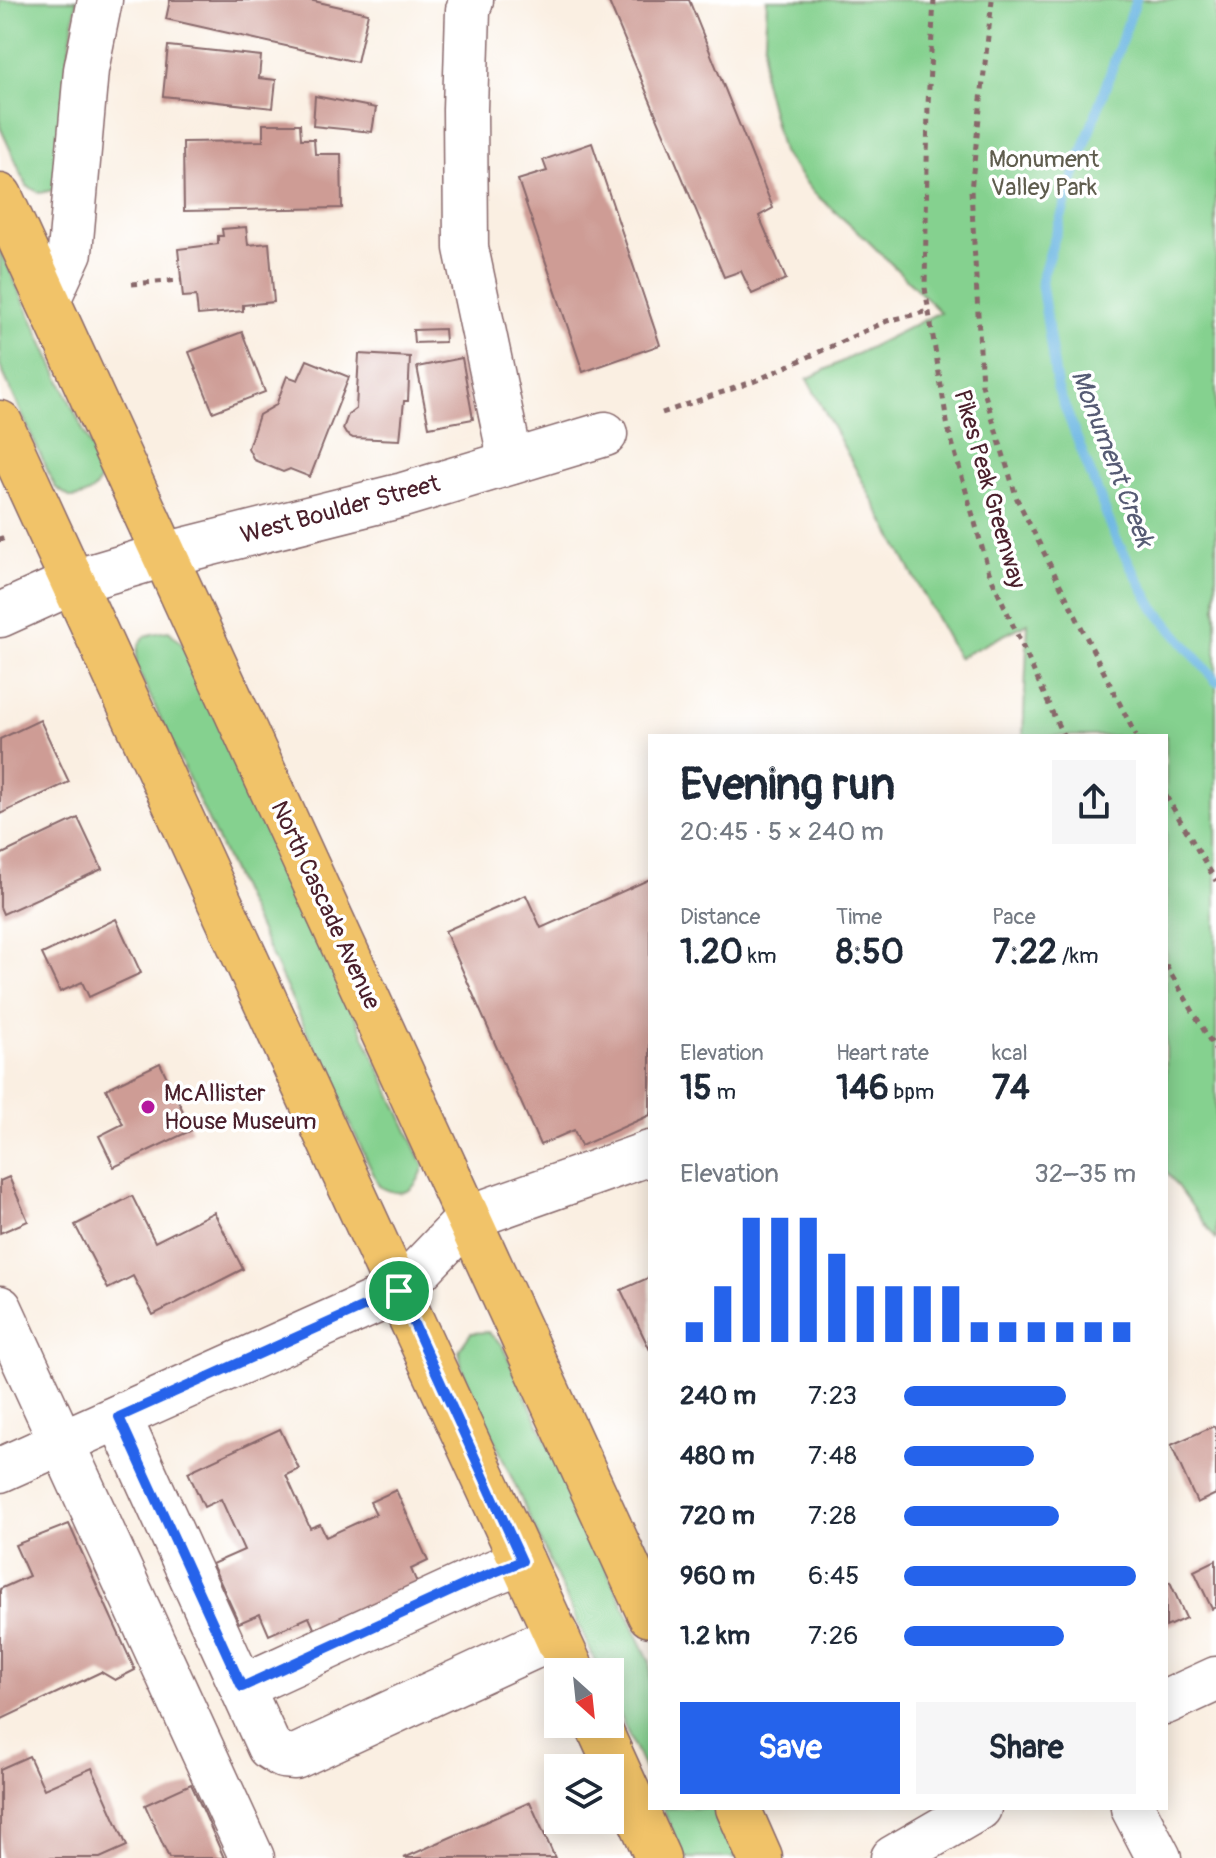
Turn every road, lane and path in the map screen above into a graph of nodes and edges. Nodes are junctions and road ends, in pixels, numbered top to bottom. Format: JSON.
{"nodes":[{"id":1,"x":100,"y":0,"type":"edge"},
{"id":2,"x":471,"y":0,"type":"edge"},
{"id":3,"x":934,"y":0,"type":"edge"},
{"id":4,"x":992,"y":0,"type":"edge"},
{"id":5,"x":0,"y":196,"type":"edge"},
{"id":6,"x":181,"y":280,"type":"dead end"},
{"id":7,"x":132,"y":284,"type":"dead end"},
{"id":8,"x":48,"y":300,"type":"junction"},
{"id":9,"x":929,"y":311,"type":"junction"},
{"id":10,"x":662,"y":413,"type":"dead end"},
{"id":11,"x":0,"y":423,"type":"edge"},
{"id":12,"x":605,"y":434,"type":"dead end"},
{"id":13,"x":511,"y":462,"type":"junction"},
{"id":14,"x":164,"y":555,"type":"junction"},
{"id":15,"x":73,"y":582,"type":"junction"},
{"id":16,"x":0,"y":615,"type":"edge"},
{"id":17,"x":1062,"y":734,"type":"edge"},
{"id":18,"x":1135,"y":734,"type":"edge"},
{"id":19,"x":1168,"y":799,"type":"edge"},
{"id":20,"x":1216,"y":881,"type":"edge"},
{"id":21,"x":1168,"y":977,"type":"edge"},
{"id":22,"x":1216,"y":1051,"type":"edge"},
{"id":23,"x":648,"y":1154,"type":"edge"},
{"id":24,"x":470,"y":1217,"type":"junction"},
{"id":25,"x":399,"y":1291,"type":"junction"},
{"id":26,"x":0,"y":1308,"type":"edge"},
{"id":27,"x":119,"y":1417,"type":"junction"},
{"id":28,"x":62,"y":1443,"type":"junction"},
{"id":29,"x":0,"y":1470,"type":"edge"},
{"id":30,"x":522,"y":1561,"type":"junction"},
{"id":31,"x":646,"y":1595,"type":"edge"},
{"id":32,"x":565,"y":1654,"type":"edge"},
{"id":33,"x":1216,"y":1679,"type":"edge"},
{"id":34,"x":242,"y":1687,"type":"junction"},
{"id":35,"x":1168,"y":1701,"type":"edge"},
{"id":36,"x":603,"y":1738,"type":"edge"},
{"id":37,"x":739,"y":1810,"type":"edge"},
{"id":38,"x":976,"y":1810,"type":"edge"},
{"id":39,"x":1134,"y":1810,"type":"edge"},
{"id":40,"x":252,"y":1858,"type":"edge"},
{"id":41,"x":658,"y":1858,"type":"edge"},
{"id":42,"x":760,"y":1858,"type":"edge"},
{"id":43,"x":893,"y":1858,"type":"edge"},
{"id":44,"x":1159,"y":1858,"type":"edge"}],
"edges":[{"from":1,"to":8,"type":"street"},
{"from":2,"to":13,"type":"street"},
{"from":3,"to":9,"type":"path","name":"Pikes Peak Greenway"},
{"from":4,"to":18,"type":"path"},
{"from":5,"to":8,"type":"main road","name":"North Cascade Avenue"},
{"from":6,"to":7,"type":"path"},
{"from":8,"to":14,"type":"main road","name":"North Cascade Avenue"},
{"from":9,"to":10,"type":"path"},
{"from":9,"to":17,"type":"path","name":"Pikes Peak Greenway"},
{"from":11,"to":15,"type":"main road"},
{"from":12,"to":13,"type":"street","name":"West Boulder Street"},
{"from":13,"to":14,"type":"street","name":"West Boulder Street"},
{"from":14,"to":15,"type":"street","name":"West Boulder Street"},
{"from":14,"to":24,"type":"main road","name":"North Cascade Avenue"},
{"from":15,"to":16,"type":"street","name":"West Boulder Street"},
{"from":15,"to":25,"type":"main road"},
{"from":19,"to":20,"type":"path"},
{"from":21,"to":22,"type":"path"},
{"from":23,"to":24,"type":"street"},
{"from":24,"to":25,"type":"street"},
{"from":24,"to":31,"type":"main road","name":"North Cascade Avenue"},
{"from":25,"to":27,"type":"street"},
{"from":25,"to":30,"type":"main road"},
{"from":26,"to":28,"type":"street"},
{"from":27,"to":28,"type":"street"},
{"from":27,"to":34,"type":"street"},
{"from":28,"to":29,"type":"street"},
{"from":28,"to":40,"type":"street"},
{"from":30,"to":32,"type":"main road"},
{"from":30,"to":34,"type":"street"},
{"from":32,"to":34,"type":"street"},
{"from":33,"to":35,"type":"street"},
{"from":36,"to":41,"type":"main road"},
{"from":37,"to":42,"type":"main road"},
{"from":38,"to":43,"type":"street"},
{"from":39,"to":44,"type":"street"}]}
